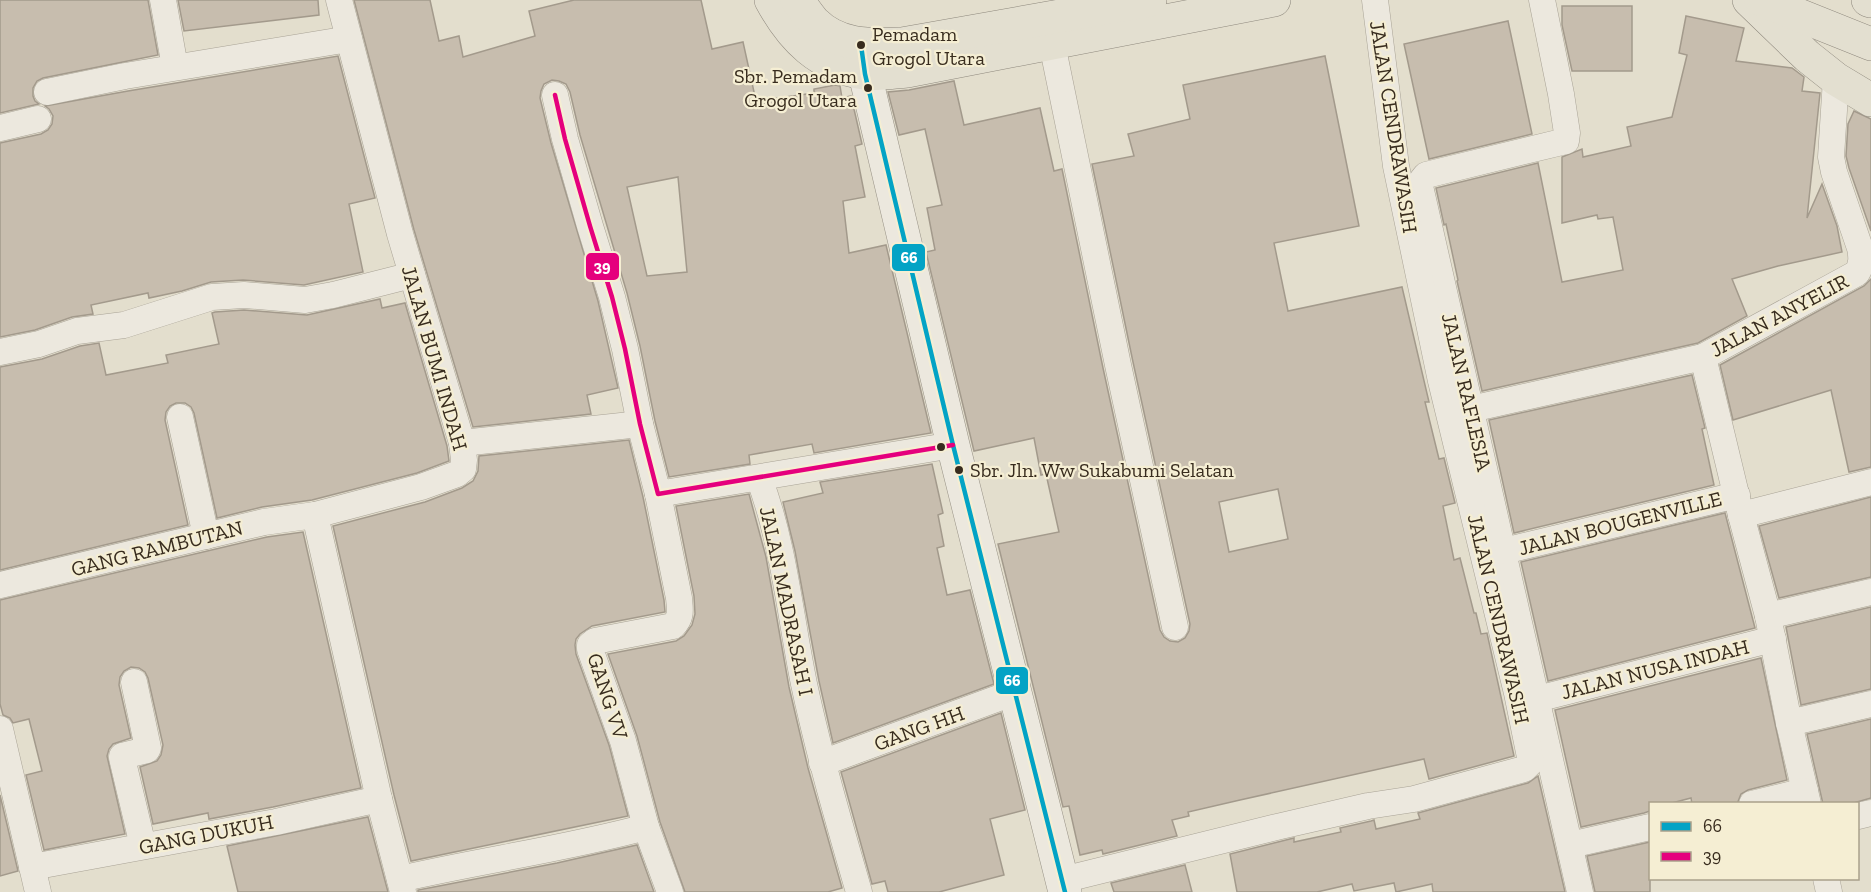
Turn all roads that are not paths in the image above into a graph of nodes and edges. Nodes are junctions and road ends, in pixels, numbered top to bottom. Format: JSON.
{"nodes":[{"id":1,"x":163,"y":0,"type":"edge"},
{"id":2,"x":339,"y":0,"type":"edge"},
{"id":3,"x":771,"y":0,"type":"edge"},
{"id":4,"x":797,"y":0,"type":"edge"},
{"id":5,"x":1375,"y":0,"type":"edge"},
{"id":6,"x":1542,"y":0,"type":"edge"},
{"id":7,"x":1749,"y":0,"type":"edge"},
{"id":8,"x":1761,"y":0,"type":"edge"},
{"id":9,"x":1142,"y":1,"type":"edge"},
{"id":10,"x":1266,"y":1,"type":"edge"},
{"id":11,"x":1796,"y":7,"type":"edge"},
{"id":12,"x":349,"y":39,"type":"junction"},
{"id":13,"x":1052,"y":44,"type":"junction"},
{"id":14,"x":1871,"y":44,"type":"edge"},
{"id":15,"x":863,"y":59,"type":"junction"},
{"id":16,"x":175,"y":68,"type":"junction"},
{"id":17,"x":1836,"y":79,"type":"junction"},
{"id":18,"x":47,"y":92,"type":"dead end"},
{"id":19,"x":555,"y":95,"type":"dead end"},
{"id":20,"x":1871,"y":100,"type":"edge"},
{"id":21,"x":38,"y":119,"type":"dead end"},
{"id":22,"x":0,"y":128,"type":"edge"},
{"id":23,"x":412,"y":275,"type":"junction"},
{"id":24,"x":0,"y":352,"type":"edge"},
{"id":25,"x":1703,"y":357,"type":"junction"},
{"id":26,"x":1471,"y":409,"type":"junction"},
{"id":27,"x":180,"y":417,"type":"dead end"},
{"id":28,"x":640,"y":424,"type":"junction"},
{"id":29,"x":462,"y":443,"type":"junction"},
{"id":30,"x":953,"y":445,"type":"junction"},
{"id":31,"x":759,"y":478,"type":"junction"},
{"id":32,"x":1871,"y":482,"type":"edge"},
{"id":33,"x":658,"y":494,"type":"junction"},
{"id":34,"x":1739,"y":505,"type":"junction"},
{"id":35,"x":315,"y":515,"type":"junction"},
{"id":36,"x":206,"y":536,"type":"junction"},
{"id":37,"x":1503,"y":552,"type":"junction"},
{"id":38,"x":0,"y":585,"type":"edge"},
{"id":39,"x":1871,"y":592,"type":"edge"},
{"id":40,"x":1175,"y":627,"type":"dead end"},
{"id":41,"x":1770,"y":628,"type":"junction"},
{"id":42,"x":134,"y":682,"type":"dead end"},
{"id":43,"x":1015,"y":692,"type":"junction"},
{"id":44,"x":1537,"y":699,"type":"junction"},
{"id":45,"x":1871,"y":704,"type":"edge"},
{"id":46,"x":1789,"y":723,"type":"junction"},
{"id":47,"x":0,"y":729,"type":"edge"},
{"id":48,"x":822,"y":763,"type":"junction"},
{"id":49,"x":1807,"y":797,"type":"edge"},
{"id":50,"x":379,"y":799,"type":"junction"},
{"id":51,"x":1768,"y":802,"type":"edge"},
{"id":52,"x":646,"y":827,"type":"junction"},
{"id":53,"x":1649,"y":827,"type":"edge"},
{"id":54,"x":1570,"y":845,"type":"junction"},
{"id":55,"x":143,"y":846,"type":"junction"},
{"id":56,"x":32,"y":867,"type":"junction"},
{"id":57,"x":401,"y":886,"type":"edge"},
{"id":58,"x":1064,"y":886,"type":"edge"},
{"id":59,"x":38,"y":892,"type":"edge"},
{"id":60,"x":670,"y":892,"type":"edge"},
{"id":61,"x":859,"y":892,"type":"edge"},
{"id":62,"x":1580,"y":892,"type":"edge"}],
"edges":[{"from":1,"to":16,"type":"street"},
{"from":2,"to":12,"type":"street","name":"JALAN BUMI INDAH"},
{"from":3,"to":15,"type":"main road"},
{"from":4,"to":15,"type":"main road"},
{"from":5,"to":58,"type":"street","name":"JALAN CENDRAWASIH"},
{"from":6,"to":26,"type":"street","name":"JALAN RAFLESIA"},
{"from":7,"to":17,"type":"main road"},
{"from":8,"to":11,"type":"main road"},
{"from":9,"to":15,"type":"main road"},
{"from":10,"to":13,"type":"main road"},
{"from":11,"to":14,"type":"main road"},
{"from":12,"to":16,"type":"street"},
{"from":12,"to":23,"type":"street","name":"JALAN BUMI INDAH"},
{"from":13,"to":15,"type":"main road"},
{"from":13,"to":40,"type":"street"},
{"from":15,"to":30,"type":"street"},
{"from":16,"to":18,"type":"street"},
{"from":17,"to":20,"type":"main road"},
{"from":17,"to":25,"type":"street","name":"JALAN ANYELIR"},
{"from":19,"to":28,"type":"street"},
{"from":21,"to":22,"type":"street"},
{"from":23,"to":24,"type":"street"},
{"from":23,"to":29,"type":"street","name":"JALAN BUMI INDAH"},
{"from":25,"to":26,"type":"street","name":"JALAN ANYELIR"},
{"from":25,"to":34,"type":"street"},
{"from":26,"to":37,"type":"street","name":"JALAN RAFLESIA"},
{"from":27,"to":36,"type":"street"},
{"from":28,"to":29,"type":"street"},
{"from":28,"to":33,"type":"street"},
{"from":29,"to":35,"type":"street","name":"JALAN BUMI INDAH"},
{"from":30,"to":31,"type":"street"},
{"from":30,"to":43,"type":"street"},
{"from":31,"to":33,"type":"street","name":"JALAN MADRASAH I"},
{"from":31,"to":48,"type":"street","name":"JALAN MADRASAH I"},
{"from":32,"to":34,"type":"street","name":"JALAN BOUGENVILLE"},
{"from":33,"to":52,"type":"street","name":"GANG VV"},
{"from":34,"to":37,"type":"street","name":"JALAN BOUGENVILLE"},
{"from":34,"to":41,"type":"street"},
{"from":35,"to":36,"type":"street","name":"GANG RAMBUTAN"},
{"from":35,"to":50,"type":"street"},
{"from":36,"to":38,"type":"street","name":"GANG RAMBUTAN"},
{"from":37,"to":44,"type":"street","name":"JALAN RAFLESIA"},
{"from":39,"to":41,"type":"street","name":"JALAN NUSA INDAH"},
{"from":41,"to":44,"type":"street","name":"JALAN NUSA INDAH"},
{"from":41,"to":46,"type":"street"},
{"from":42,"to":55,"type":"street"},
{"from":43,"to":48,"type":"street","name":"GANG HH"},
{"from":43,"to":58,"type":"street"},
{"from":44,"to":54,"type":"street","name":"JALAN RAFLESIA"},
{"from":45,"to":46,"type":"street"},
{"from":46,"to":49,"type":"street"},
{"from":47,"to":56,"type":"street"},
{"from":48,"to":61,"type":"street","name":"JALAN MADRASAH I"},
{"from":49,"to":51,"type":"street"},
{"from":50,"to":55,"type":"street","name":"GANG DUKUH"},
{"from":50,"to":57,"type":"street"},
{"from":52,"to":57,"type":"street"},
{"from":52,"to":60,"type":"street","name":"GANG VV"},
{"from":53,"to":54,"type":"street"},
{"from":54,"to":62,"type":"street","name":"JALAN RAFLESIA"},
{"from":55,"to":56,"type":"street","name":"GANG DUKUH"},
{"from":56,"to":59,"type":"street"}]}
